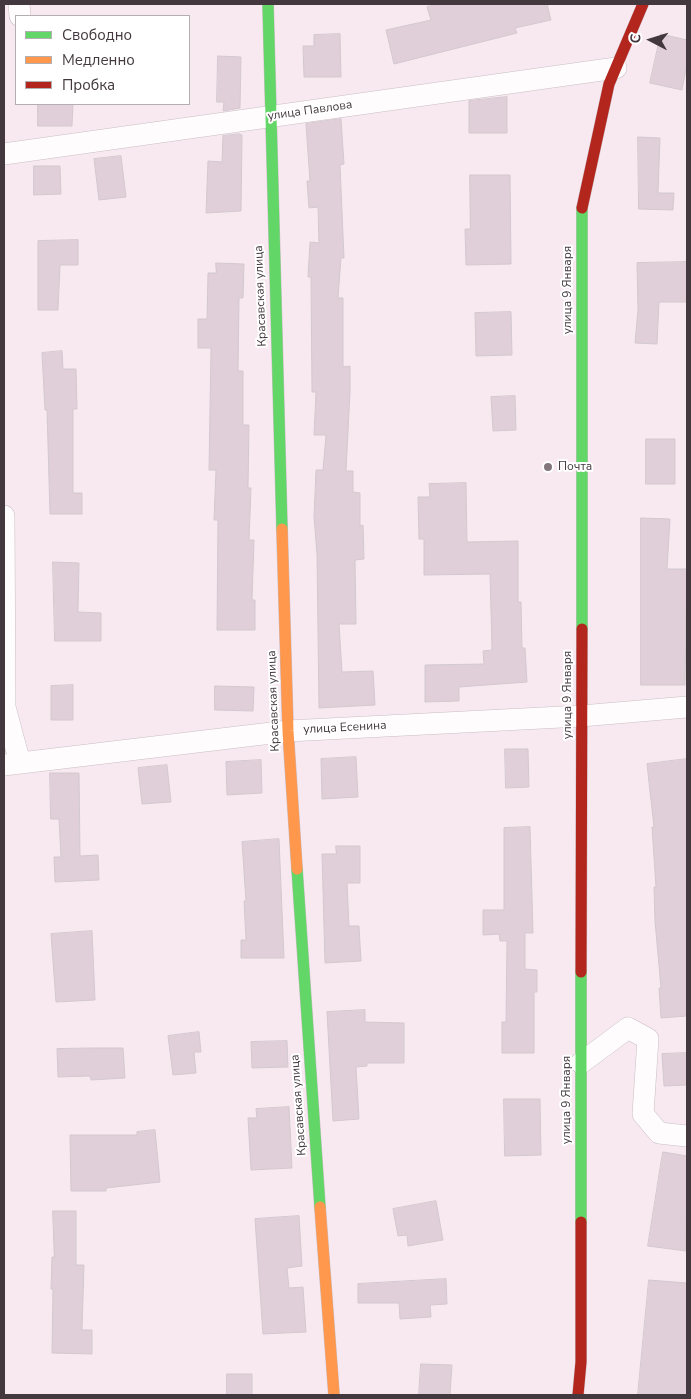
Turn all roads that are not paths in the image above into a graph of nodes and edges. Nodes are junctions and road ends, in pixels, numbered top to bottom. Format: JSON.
{"nodes":[{"id":1,"x":268,"y":4,"type":"edge"},
{"id":2,"x":643,"y":4,"type":"edge"},
{"id":3,"x":616,"y":68,"type":"junction"},
{"id":4,"x":269,"y":117,"type":"junction"},
{"id":5,"x":4,"y":154,"type":"edge"},
{"id":6,"x":4,"y":516,"type":"edge"},
{"id":7,"x":687,"y":707,"type":"edge"},
{"id":8,"x":581,"y":716,"type":"junction"},
{"id":9,"x":288,"y":731,"type":"junction"},
{"id":10,"x":12,"y":764,"type":"edge"},
{"id":11,"x":581,"y":1062,"type":"junction"},
{"id":12,"x":687,"y":1136,"type":"edge"},
{"id":13,"x":334,"y":1395,"type":"edge"},
{"id":14,"x":578,"y":1395,"type":"edge"}],
"edges":[{"from":1,"to":4,"type":"main road","name":"Красавская улица"},
{"from":2,"to":3,"type":"main road","name":"улица 9 Января"},
{"from":3,"to":4,"type":"street","name":"улица Павлова"},
{"from":3,"to":8,"type":"main road","name":"улица 9 Января"},
{"from":4,"to":5,"type":"street","name":"улица Павлова"},
{"from":4,"to":9,"type":"main road","name":"Красавская улица"},
{"from":6,"to":10,"type":"street"},
{"from":7,"to":8,"type":"street","name":"улица Есенина"},
{"from":8,"to":9,"type":"street","name":"улица Есенина"},
{"from":8,"to":11,"type":"main road","name":"улица 9 Января"},
{"from":9,"to":10,"type":"street","name":"улица Есенина"},
{"from":9,"to":13,"type":"main road","name":"Красавская улица"},
{"from":11,"to":12,"type":"street"},
{"from":11,"to":14,"type":"main road","name":"улица 9 Января"}]}
